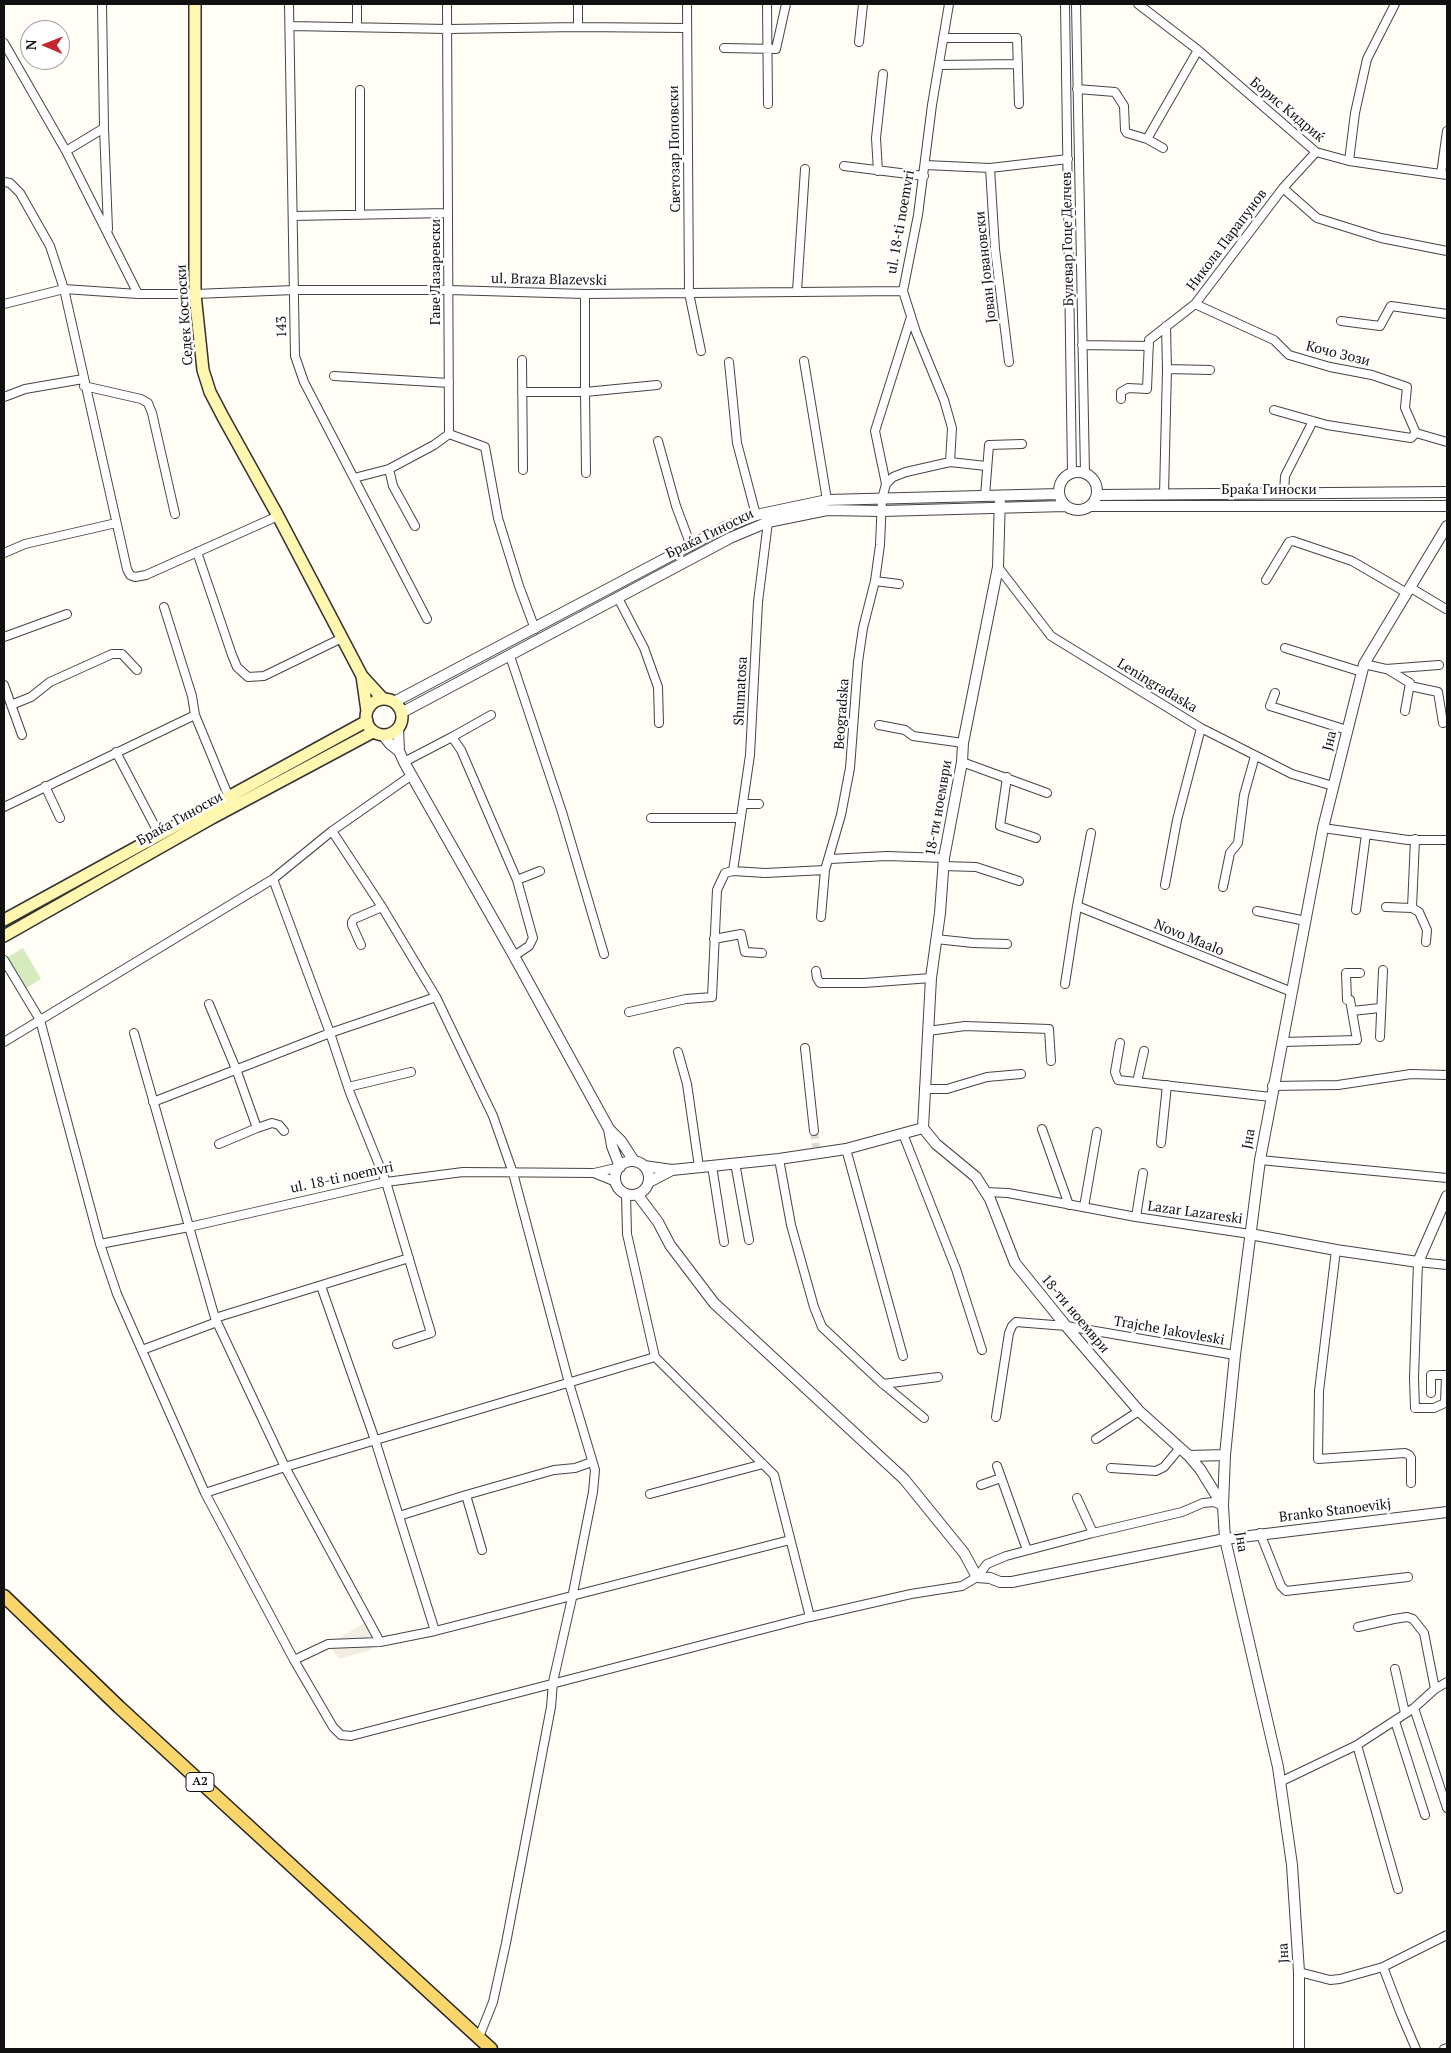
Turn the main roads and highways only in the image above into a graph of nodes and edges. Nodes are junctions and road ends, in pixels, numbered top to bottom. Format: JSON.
{"nodes":[{"id":1,"x":195,"y":4,"type":"edge"},
{"id":2,"x":362,"y":676,"type":"junction"},
{"id":3,"x":388,"y":701,"type":"junction"},
{"id":4,"x":367,"y":716,"type":"junction"},
{"id":5,"x":378,"y":733,"type":"junction"},
{"id":6,"x":4,"y":920,"type":"edge"},
{"id":7,"x":4,"y":936,"type":"edge"},
{"id":8,"x":4,"y":1596,"type":"edge"},
{"id":9,"x":491,"y":2049,"type":"edge"}],
"edges":[{"from":1,"to":2,"type":"main road","name":"Седек Костоски"},
{"from":2,"to":3,"type":"main road"},
{"from":2,"to":4,"type":"main road"},
{"from":3,"to":4,"type":"main road","name":"Браќа Гиноски"},
{"from":3,"to":5,"type":"main road","name":"Браќа Гиноски"},
{"from":4,"to":5,"type":"main road"},
{"from":4,"to":6,"type":"main road","name":"Браќа Гиноски"},
{"from":5,"to":7,"type":"main road","name":"Браќа Гиноски"},
{"from":8,"to":9,"type":"main road","number":"A2"}]}
